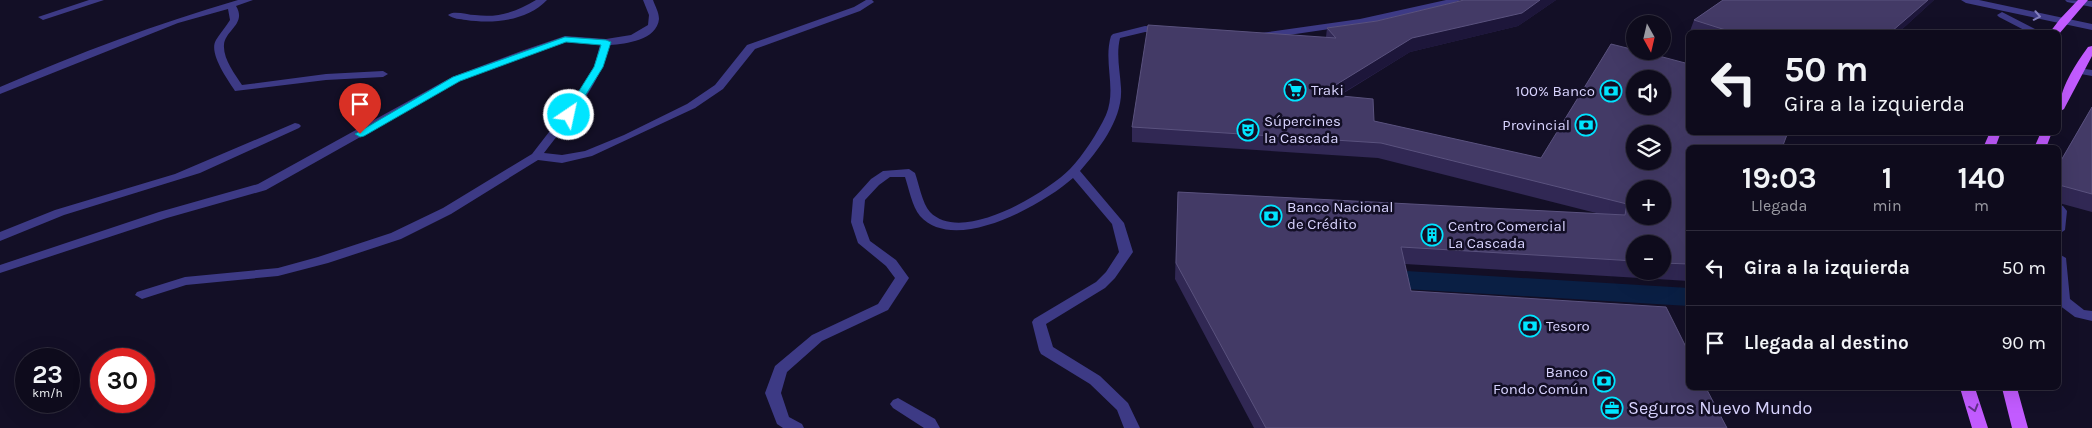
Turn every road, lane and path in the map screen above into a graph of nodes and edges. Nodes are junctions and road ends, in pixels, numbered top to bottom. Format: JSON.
{"nodes":[{"id":1,"x":99,"y":0,"type":"edge"},
{"id":2,"x":248,"y":0,"type":"edge"},
{"id":3,"x":542,"y":0,"type":"edge"},
{"id":4,"x":648,"y":0,"type":"edge"},
{"id":5,"x":1455,"y":0,"type":"edge"},
{"id":6,"x":1966,"y":0,"type":"edge"},
{"id":7,"x":2078,"y":1,"type":"edge"},
{"id":8,"x":2092,"y":1,"type":"edge"},
{"id":9,"x":868,"y":2,"type":"dead end"},
{"id":10,"x":1977,"y":3,"type":"junction"},
{"id":11,"x":231,"y":5,"type":"junction"},
{"id":12,"x":453,"y":15,"type":"dead end"},
{"id":13,"x":43,"y":17,"type":"dead end"},
{"id":14,"x":2062,"y":21,"type":"junction"},
{"id":15,"x":2092,"y":28,"type":"edge"},
{"id":16,"x":2031,"y":30,"type":"edge"},
{"id":17,"x":2056,"y":30,"type":"edge"},
{"id":18,"x":1176,"y":31,"type":"edge"},
{"id":19,"x":1247,"y":36,"type":"edge"},
{"id":20,"x":606,"y":42,"type":"junction"},
{"id":21,"x":2092,"y":49,"type":"edge"},
{"id":22,"x":2080,"y":71,"type":"junction"},
{"id":23,"x":2092,"y":73,"type":"edge"},
{"id":24,"x":383,"y":74,"type":"dead end"},
{"id":25,"x":0,"y":91,"type":"edge"},
{"id":26,"x":2061,"y":105,"type":"edge"},
{"id":27,"x":296,"y":126,"type":"dead end"},
{"id":28,"x":536,"y":156,"type":"junction"},
{"id":29,"x":1074,"y":171,"type":"junction"},
{"id":30,"x":0,"y":237,"type":"edge"},
{"id":31,"x":0,"y":269,"type":"edge"},
{"id":32,"x":2061,"y":280,"type":"edge"},
{"id":33,"x":142,"y":295,"type":"dead end"},
{"id":34,"x":2092,"y":316,"type":"edge"},
{"id":35,"x":1969,"y":390,"type":"edge"},
{"id":36,"x":2010,"y":390,"type":"edge"},
{"id":37,"x":898,"y":404,"type":"dead end"},
{"id":38,"x":796,"y":428,"type":"edge"},
{"id":39,"x":932,"y":428,"type":"edge"},
{"id":40,"x":1132,"y":428,"type":"edge"},
{"id":41,"x":1980,"y":428,"type":"edge"},
{"id":42,"x":2020,"y":428,"type":"edge"}],
"edges":[{"from":1,"to":13,"type":"street"},
{"from":2,"to":11,"type":"street"},
{"from":3,"to":12,"type":"street"},
{"from":4,"to":20,"type":"street"},
{"from":5,"to":19,"type":"street"},
{"from":6,"to":10,"type":"street"},
{"from":7,"to":8,"type":"street"},
{"from":7,"to":14,"type":"main road"},
{"from":9,"to":28,"type":"street"},
{"from":10,"to":14,"type":"street","one_way":true},
{"from":10,"to":16,"type":"street"},
{"from":11,"to":24,"type":"street"},
{"from":11,"to":25,"type":"street"},
{"from":14,"to":15,"type":"street"},
{"from":14,"to":17,"type":"main road"},
{"from":18,"to":29,"type":"street"},
{"from":20,"to":28,"type":"street"},
{"from":20,"to":31,"type":"street"},
{"from":21,"to":22,"type":"main road"},
{"from":22,"to":23,"type":"street"},
{"from":22,"to":26,"type":"main road"},
{"from":27,"to":30,"type":"street"},
{"from":28,"to":33,"type":"street"},
{"from":29,"to":38,"type":"street"},
{"from":29,"to":40,"type":"street"},
{"from":32,"to":34,"type":"street"},
{"from":35,"to":41,"type":"main road","one_way":true},
{"from":36,"to":42,"type":"main road"},
{"from":37,"to":39,"type":"street"}]}
